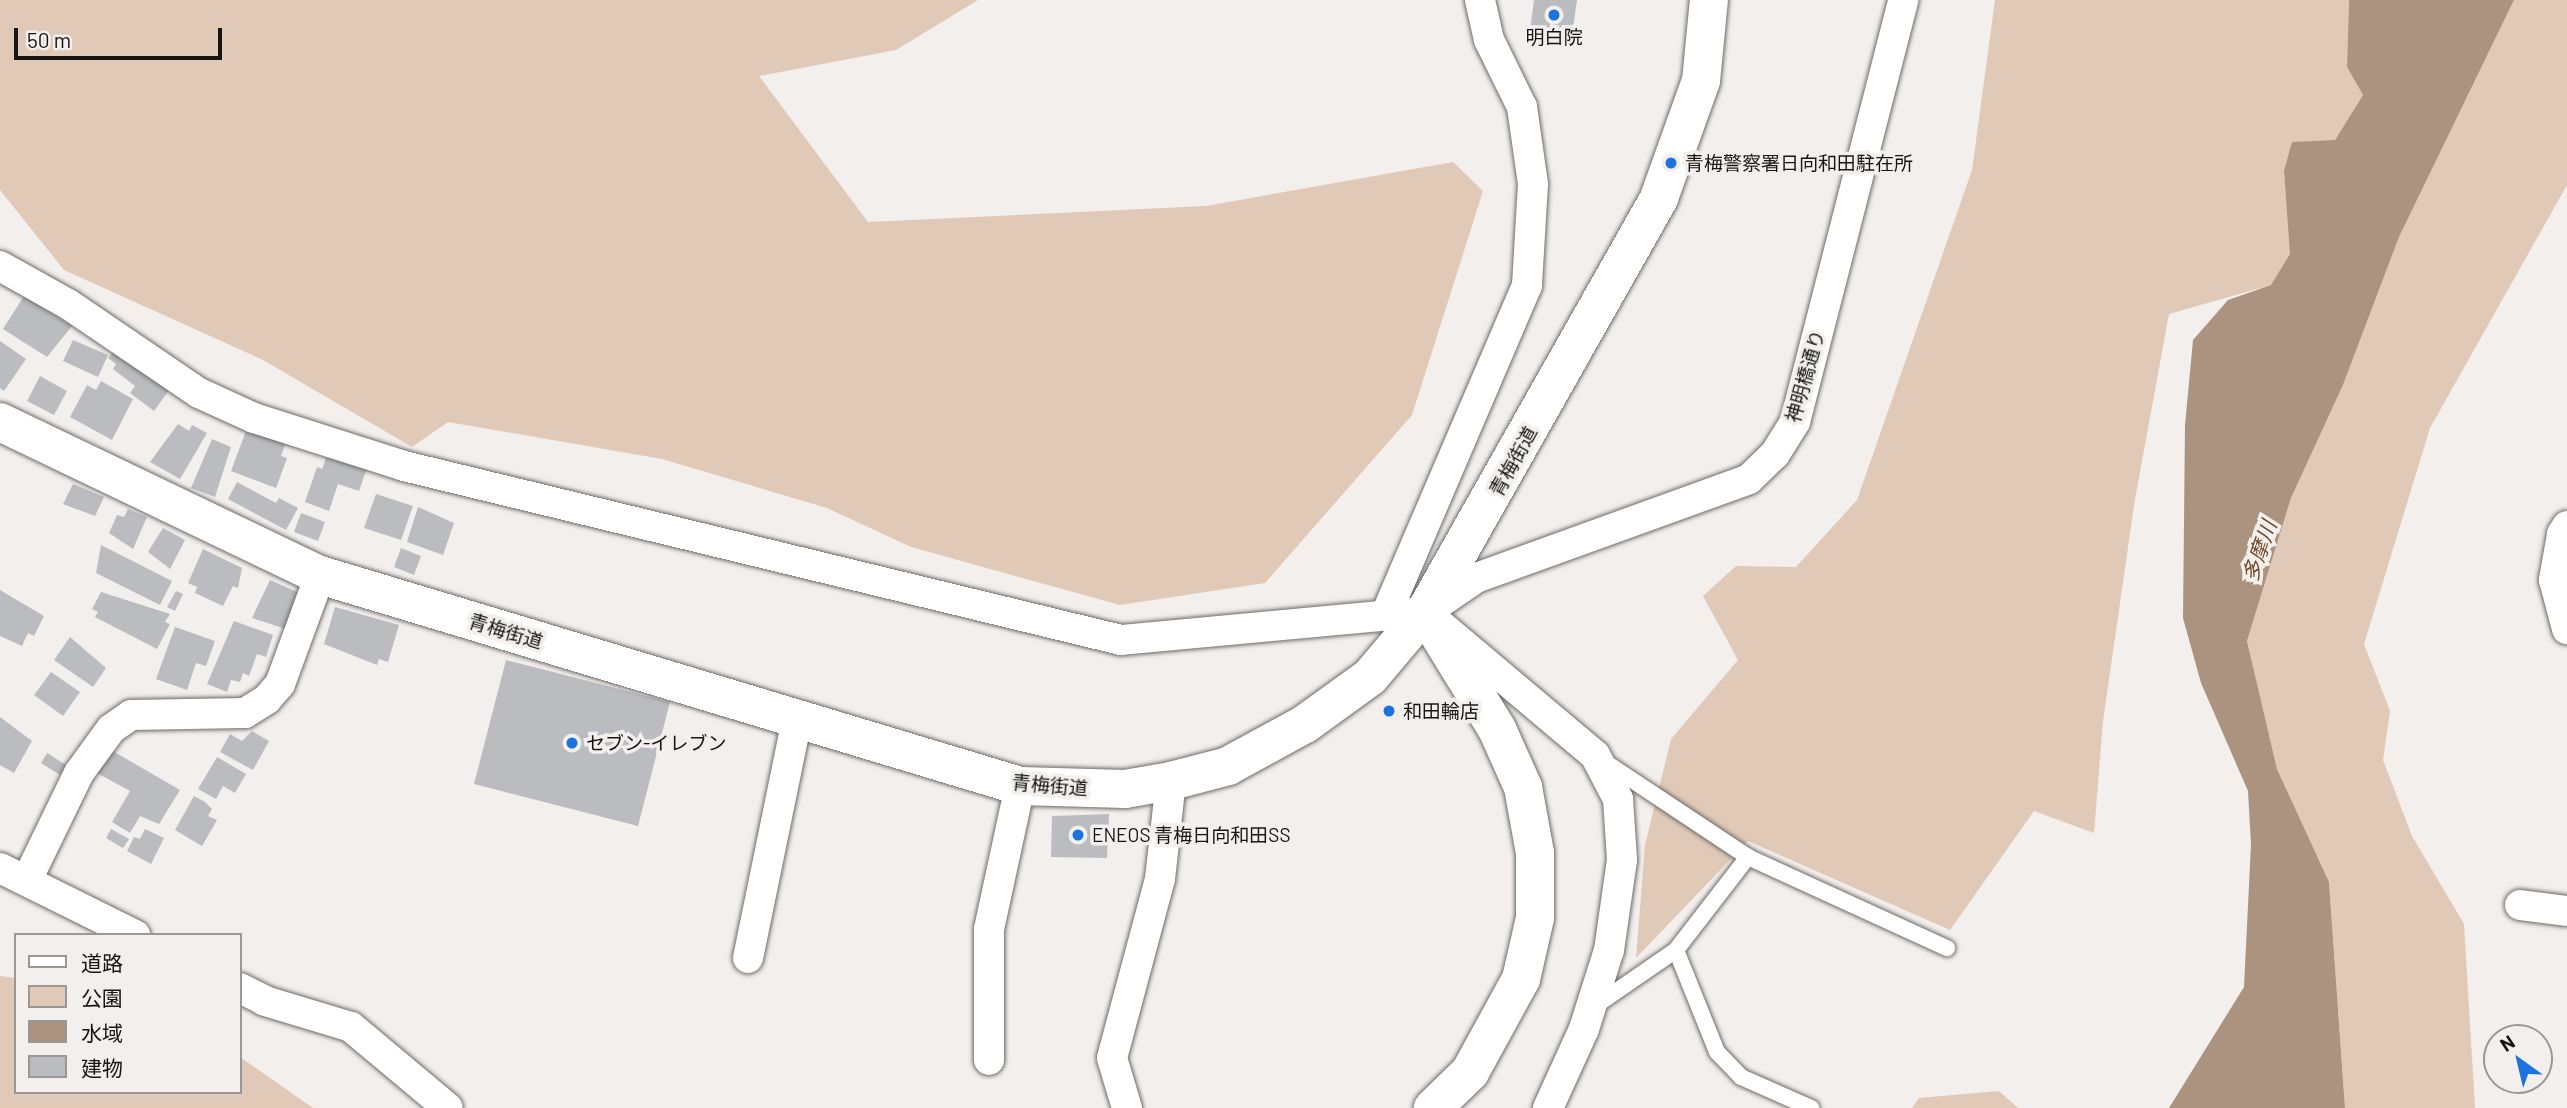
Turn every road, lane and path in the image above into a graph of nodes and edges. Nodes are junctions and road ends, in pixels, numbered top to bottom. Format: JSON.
{"nodes":[{"id":1,"x":1480,"y":0,"type":"edge"},
{"id":2,"x":1709,"y":0,"type":"edge"},
{"id":3,"x":1903,"y":0,"type":"edge"},
{"id":4,"x":0,"y":266,"type":"edge"},
{"id":5,"x":0,"y":422,"type":"edge"},
{"id":6,"x":2567,"y":526,"type":"edge"},
{"id":7,"x":320,"y":575,"type":"junction"},
{"id":8,"x":1387,"y":612,"type":"junction"},
{"id":9,"x":1425,"y":612,"type":"junction"},
{"id":10,"x":2567,"y":629,"type":"edge"},
{"id":11,"x":797,"y":720,"type":"junction"},
{"id":12,"x":1595,"y":755,"type":"junction"},
{"id":13,"x":1171,"y":781,"type":"junction"},
{"id":14,"x":1020,"y":786,"type":"junction"},
{"id":15,"x":1748,"y":856,"type":"junction"},
{"id":16,"x":13,"y":874,"type":"edge"},
{"id":17,"x":2520,"y":905,"type":"dead end"},
{"id":18,"x":2567,"y":911,"type":"edge"},
{"id":19,"x":131,"y":933,"type":"edge"},
{"id":20,"x":1947,"y":948,"type":"dead end"},
{"id":21,"x":1676,"y":950,"type":"junction"},
{"id":22,"x":747,"y":958,"type":"dead end"},
{"id":23,"x":242,"y":989,"type":"edge"},
{"id":24,"x":1590,"y":1010,"type":"junction"},
{"id":25,"x":989,"y":1060,"type":"dead end"},
{"id":26,"x":447,"y":1108,"type":"edge"},
{"id":27,"x":1126,"y":1108,"type":"edge"},
{"id":28,"x":1433,"y":1108,"type":"edge"},
{"id":29,"x":1548,"y":1108,"type":"edge"},
{"id":30,"x":1811,"y":1108,"type":"edge"}],
"edges":[{"from":1,"to":8,"type":"street"},
{"from":2,"to":9,"type":"main road","name":"青梅街道"},
{"from":3,"to":9,"type":"street","name":"神明橋通り"},
{"from":4,"to":8,"type":"street"},
{"from":5,"to":7,"type":"main road","name":"青梅街道"},
{"from":6,"to":10,"type":"street"},
{"from":7,"to":11,"type":"main road","name":"青梅街道"},
{"from":7,"to":16,"type":"street"},
{"from":8,"to":9,"type":"street"},
{"from":9,"to":12,"type":"street"},
{"from":9,"to":13,"type":"main road","name":"青梅街道"},
{"from":9,"to":28,"type":"main road"},
{"from":11,"to":14,"type":"main road","name":"青梅街道"},
{"from":11,"to":22,"type":"street"},
{"from":12,"to":15,"type":"lane"},
{"from":12,"to":24,"type":"street"},
{"from":13,"to":14,"type":"main road","name":"青梅街道"},
{"from":13,"to":27,"type":"street"},
{"from":14,"to":25,"type":"street"},
{"from":15,"to":20,"type":"lane"},
{"from":15,"to":21,"type":"lane"},
{"from":16,"to":19,"type":"street"},
{"from":17,"to":18,"type":"street"},
{"from":21,"to":24,"type":"lane"},
{"from":21,"to":30,"type":"lane"},
{"from":23,"to":26,"type":"street"},
{"from":24,"to":29,"type":"street"}]}
